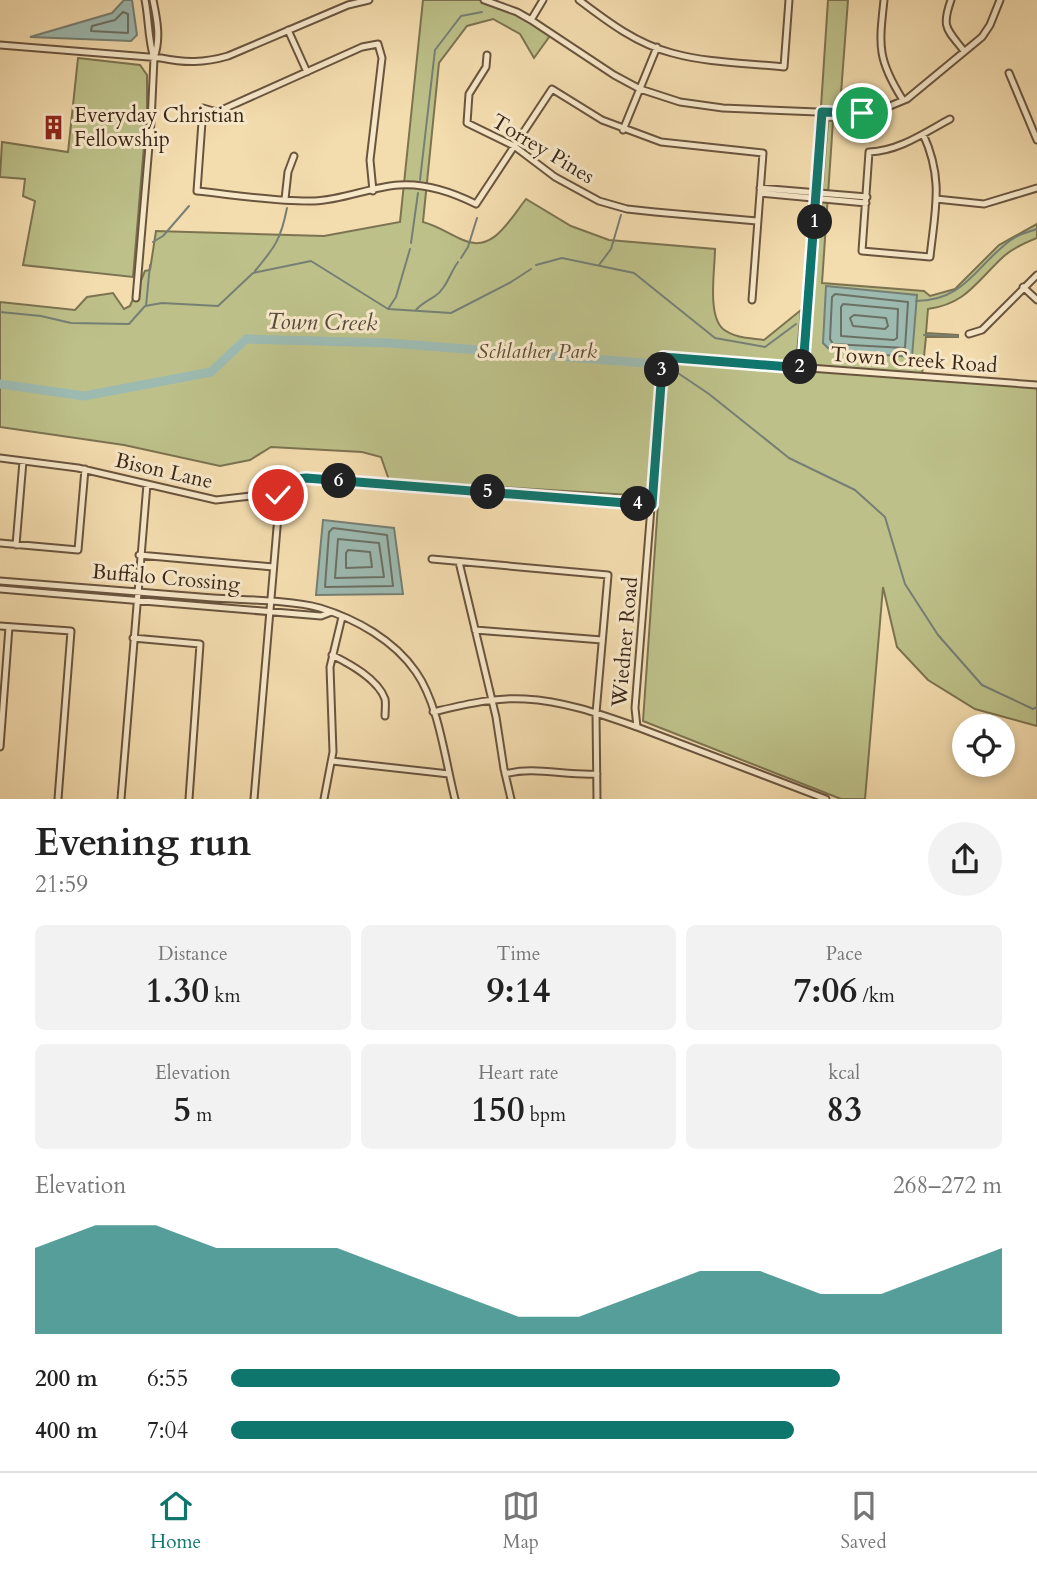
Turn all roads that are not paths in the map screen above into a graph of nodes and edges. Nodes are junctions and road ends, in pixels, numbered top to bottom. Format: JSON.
{"nodes":[{"id":1,"x":145,"y":0,"type":"edge"},
{"id":2,"x":153,"y":0,"type":"edge"},
{"id":3,"x":369,"y":0,"type":"edge"},
{"id":4,"x":484,"y":0,"type":"edge"},
{"id":5,"x":543,"y":0,"type":"edge"},
{"id":6,"x":579,"y":0,"type":"edge"},
{"id":7,"x":789,"y":0,"type":"edge"},
{"id":8,"x":884,"y":0,"type":"edge"},
{"id":9,"x":951,"y":0,"type":"edge"},
{"id":10,"x":1000,"y":0,"type":"edge"},
{"id":11,"x":347,"y":3,"type":"edge"},
{"id":12,"x":531,"y":20,"type":"junction"},
{"id":13,"x":288,"y":30,"type":"junction"},
{"id":14,"x":0,"y":45,"type":"edge"},
{"id":15,"x":657,"y":47,"type":"junction"},
{"id":16,"x":964,"y":51,"type":"junction"},
{"id":17,"x":487,"y":55,"type":"dead end"},
{"id":18,"x":153,"y":58,"type":"junction"},
{"id":19,"x":307,"y":72,"type":"junction"},
{"id":20,"x":1009,"y":73,"type":"dead end"},
{"id":21,"x":640,"y":89,"type":"junction"},
{"id":22,"x":903,"y":100,"type":"junction"},
{"id":23,"x":822,"y":112,"type":"junction"},
{"id":24,"x":1037,"y":113,"type":"edge"},
{"id":25,"x":1028,"y":117,"type":"junction"},
{"id":26,"x":950,"y":119,"type":"dead end"},
{"id":27,"x":623,"y":130,"type":"junction"},
{"id":28,"x":923,"y":134,"type":"junction"},
{"id":29,"x":1037,"y":140,"type":"edge"},
{"id":30,"x":514,"y":146,"type":"junction"},
{"id":31,"x":295,"y":156,"type":"dead end"},
{"id":32,"x":1037,"y":188,"type":"edge"},
{"id":33,"x":760,"y":190,"type":"junction"},
{"id":34,"x":373,"y":191,"type":"junction"},
{"id":35,"x":817,"y":197,"type":"junction"},
{"id":36,"x":285,"y":199,"type":"junction"},
{"id":37,"x":936,"y":199,"type":"junction"},
{"id":38,"x":867,"y":200,"type":"junction"},
{"id":39,"x":757,"y":221,"type":"junction"},
{"id":40,"x":1037,"y":275,"type":"edge"},
{"id":41,"x":1023,"y":287,"type":"junction"},
{"id":42,"x":136,"y":298,"type":"dead end"},
{"id":43,"x":752,"y":300,"type":"dead end"},
{"id":44,"x":1037,"y":300,"type":"edge"},
{"id":45,"x":969,"y":334,"type":"dead end"},
{"id":46,"x":663,"y":357,"type":"joint"},
{"id":47,"x":803,"y":368,"type":"junction"},
{"id":48,"x":1037,"y":385,"type":"edge"},
{"id":49,"x":0,"y":458,"type":"edge"},
{"id":50,"x":23,"y":461,"type":"junction"},
{"id":51,"x":85,"y":469,"type":"junction"},
{"id":52,"x":147,"y":484,"type":"junction"},
{"id":53,"x":273,"y":486,"type":"junction"},
{"id":54,"x":652,"y":505,"type":"junction"},
{"id":55,"x":0,"y":543,"type":"edge"},
{"id":56,"x":16,"y":545,"type":"junction"},
{"id":57,"x":139,"y":555,"type":"junction"},
{"id":58,"x":432,"y":559,"type":"dead end"},
{"id":59,"x":459,"y":562,"type":"junction"},
{"id":60,"x":273,"y":567,"type":"junction"},
{"id":61,"x":0,"y":581,"type":"edge"},
{"id":62,"x":0,"y":589,"type":"edge"},
{"id":63,"x":138,"y":592,"type":"junction"},
{"id":64,"x":137,"y":600,"type":"junction"},
{"id":65,"x":271,"y":602,"type":"junction"},
{"id":66,"x":270,"y":611,"type":"junction"},
{"id":67,"x":329,"y":613,"type":"junction"},
{"id":68,"x":342,"y":617,"type":"junction"},
{"id":69,"x":0,"y":626,"type":"edge"},
{"id":70,"x":9,"y":627,"type":"junction"},
{"id":71,"x":475,"y":630,"type":"junction"},
{"id":72,"x":133,"y":638,"type":"junction"},
{"id":73,"x":602,"y":640,"type":"junction"},
{"id":74,"x":332,"y":655,"type":"junction"},
{"id":75,"x":492,"y":700,"type":"junction"},
{"id":76,"x":433,"y":712,"type":"junction"},
{"id":77,"x":596,"y":713,"type":"junction"},
{"id":78,"x":385,"y":716,"type":"dead end"},
{"id":79,"x":637,"y":727,"type":"junction"},
{"id":80,"x":0,"y":747,"type":"edge"},
{"id":81,"x":332,"y":761,"type":"junction"},
{"id":82,"x":449,"y":774,"type":"junction"},
{"id":83,"x":505,"y":774,"type":"junction"},
{"id":84,"x":597,"y":774,"type":"junction"},
{"id":85,"x":58,"y":799,"type":"edge"},
{"id":86,"x":121,"y":799,"type":"edge"},
{"id":87,"x":189,"y":799,"type":"edge"},
{"id":88,"x":254,"y":799,"type":"edge"},
{"id":89,"x":324,"y":799,"type":"edge"},
{"id":90,"x":455,"y":799,"type":"edge"},
{"id":91,"x":511,"y":799,"type":"edge"},
{"id":92,"x":597,"y":799,"type":"edge"},
{"id":93,"x":826,"y":799,"type":"edge"}],
"edges":[{"from":1,"to":18,"type":"street"},
{"from":2,"to":18,"type":"street"},
{"from":3,"to":11,"type":"street"},
{"from":4,"to":12,"type":"street"},
{"from":5,"to":12,"type":"street"},
{"from":6,"to":15,"type":"street"},
{"from":7,"to":15,"type":"street"},
{"from":8,"to":22,"type":"street"},
{"from":9,"to":16,"type":"street"},
{"from":10,"to":16,"type":"street"},
{"from":11,"to":13,"type":"street"},
{"from":12,"to":21,"type":"street"},
{"from":13,"to":18,"type":"street"},
{"from":13,"to":19,"type":"street"},
{"from":14,"to":18,"type":"street"},
{"from":15,"to":21,"type":"street"},
{"from":16,"to":22,"type":"street"},
{"from":17,"to":30,"type":"street","name":"Torrey Pines"},
{"from":18,"to":42,"type":"street"},
{"from":19,"to":34,"type":"street"},
{"from":19,"to":36,"type":"street"},
{"from":20,"to":25,"type":"street"},
{"from":21,"to":23,"type":"street"},
{"from":21,"to":27,"type":"street"},
{"from":22,"to":23,"type":"street"},
{"from":23,"to":35,"type":"street"},
{"from":24,"to":25,"type":"street"},
{"from":25,"to":29,"type":"street"},
{"from":26,"to":28,"type":"street"},
{"from":27,"to":30,"type":"street"},
{"from":27,"to":33,"type":"street"},
{"from":28,"to":37,"type":"street"},
{"from":28,"to":38,"type":"street"},
{"from":30,"to":34,"type":"street"},
{"from":30,"to":39,"type":"street","name":"Torrey Pines"},
{"from":31,"to":36,"type":"street"},
{"from":32,"to":37,"type":"street"},
{"from":33,"to":35,"type":"street"},
{"from":33,"to":39,"type":"street"},
{"from":34,"to":36,"type":"street"},
{"from":35,"to":38,"type":"street"},
{"from":35,"to":47,"type":"street"},
{"from":37,"to":38,"type":"street"},
{"from":39,"to":43,"type":"street"},
{"from":40,"to":41,"type":"street"},
{"from":41,"to":44,"type":"street"},
{"from":41,"to":45,"type":"street"},
{"from":46,"to":47,"type":"street","name":"Town Creek Road"},
{"from":46,"to":54,"type":"street","name":"Wiedner Road"},
{"from":47,"to":48,"type":"street","name":"Town Creek Road"},
{"from":49,"to":50,"type":"street","name":"Bison Lane"},
{"from":50,"to":51,"type":"street","name":"Bison Lane"},
{"from":50,"to":56,"type":"street"},
{"from":51,"to":52,"type":"street","name":"Bison Lane"},
{"from":51,"to":56,"type":"street"},
{"from":52,"to":53,"type":"street","name":"Bison Lane"},
{"from":52,"to":57,"type":"street"},
{"from":53,"to":54,"type":"street","name":"Bison Lane"},
{"from":53,"to":60,"type":"street"},
{"from":54,"to":79,"type":"street","name":"Wiedner Road"},
{"from":55,"to":56,"type":"street"},
{"from":57,"to":60,"type":"street"},
{"from":57,"to":63,"type":"street"},
{"from":58,"to":59,"type":"street"},
{"from":59,"to":71,"type":"street"},
{"from":59,"to":73,"type":"street"},
{"from":60,"to":65,"type":"street"},
{"from":61,"to":63,"type":"street","name":"Buffalo Crossing"},
{"from":62,"to":64,"type":"street","name":"Buffalo Crossing"},
{"from":63,"to":64,"type":"street"},
{"from":63,"to":65,"type":"street","name":"Buffalo Crossing"},
{"from":64,"to":66,"type":"street","name":"Buffalo Crossing"},
{"from":64,"to":72,"type":"street"},
{"from":65,"to":66,"type":"street"},
{"from":65,"to":67,"type":"street","name":"Buffalo Crossing"},
{"from":66,"to":67,"type":"street","name":"Buffalo Crossing"},
{"from":66,"to":88,"type":"street"},
{"from":67,"to":68,"type":"street","name":"Buffalo Crossing"},
{"from":68,"to":74,"type":"street"},
{"from":68,"to":76,"type":"street","name":"Buffalo Crossing"},
{"from":69,"to":70,"type":"street"},
{"from":70,"to":80,"type":"street"},
{"from":70,"to":85,"type":"street"},
{"from":71,"to":73,"type":"street"},
{"from":71,"to":75,"type":"street"},
{"from":72,"to":86,"type":"street"},
{"from":72,"to":87,"type":"street"},
{"from":73,"to":77,"type":"street"},
{"from":74,"to":78,"type":"street"},
{"from":74,"to":81,"type":"street"},
{"from":75,"to":76,"type":"street"},
{"from":75,"to":77,"type":"street"},
{"from":75,"to":83,"type":"street"},
{"from":76,"to":82,"type":"street","name":"Buffalo Crossing"},
{"from":77,"to":79,"type":"street"},
{"from":77,"to":84,"type":"street"},
{"from":79,"to":93,"type":"street","name":"Wiedner Road"},
{"from":81,"to":82,"type":"street"},
{"from":81,"to":89,"type":"street"},
{"from":82,"to":90,"type":"street","name":"Buffalo Crossing"},
{"from":83,"to":84,"type":"street"},
{"from":83,"to":91,"type":"street"},
{"from":84,"to":92,"type":"street"}]}
